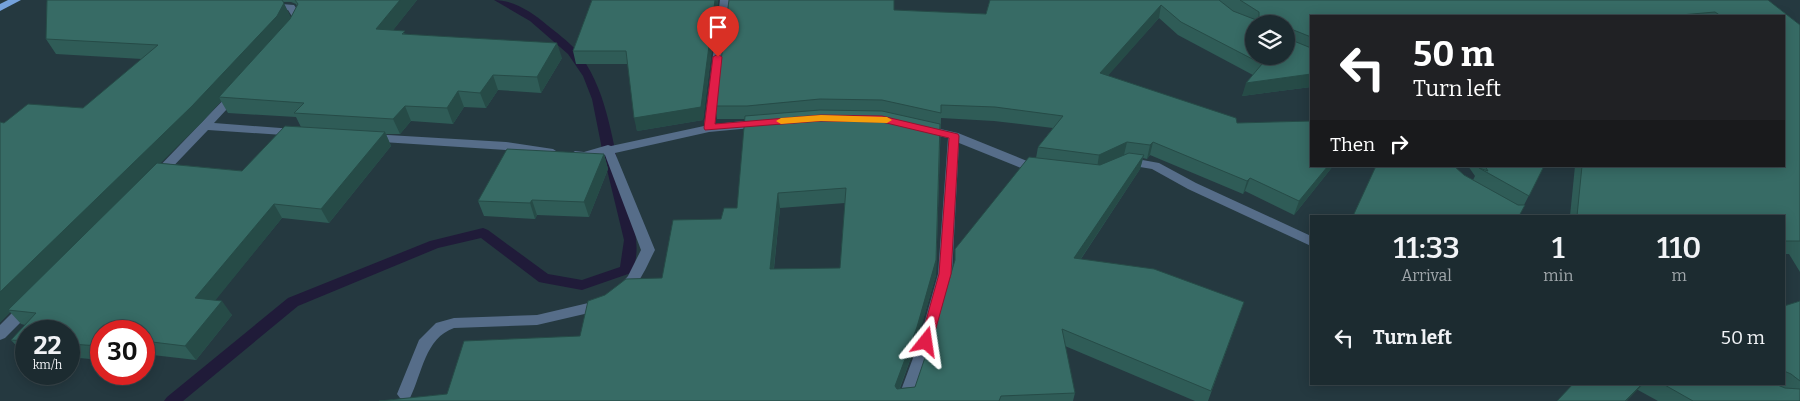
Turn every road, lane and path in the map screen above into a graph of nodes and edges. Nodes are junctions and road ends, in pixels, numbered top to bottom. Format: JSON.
{"nodes":[{"id":1,"x":16,"y":0,"type":"edge"},
{"id":2,"x":725,"y":0,"type":"edge"},
{"id":3,"x":262,"y":6,"type":"edge"},
{"id":4,"x":0,"y":8,"type":"edge"},
{"id":5,"x":291,"y":33,"type":"edge"},
{"id":6,"x":239,"y":90,"type":"edge"},
{"id":7,"x":775,"y":122,"type":"edge"},
{"id":8,"x":909,"y":125,"type":"edge"},
{"id":9,"x":207,"y":126,"type":"junction"},
{"id":10,"x":709,"y":128,"type":"junction"},
{"id":11,"x":308,"y":135,"type":"edge"},
{"id":12,"x":954,"y":136,"type":"junction"},
{"id":13,"x":355,"y":138,"type":"edge"},
{"id":14,"x":608,"y":149,"type":"junction"},
{"id":15,"x":1116,"y":166,"type":"edge"},
{"id":16,"x":1053,"y":168,"type":"edge"},
{"id":17,"x":152,"y":182,"type":"edge"},
{"id":18,"x":1310,"y":241,"type":"edge"},
{"id":19,"x":34,"y":300,"type":"edge"},
{"id":20,"x":0,"y":334,"type":"edge"},
{"id":21,"x":405,"y":394,"type":"dead end"},
{"id":22,"x":905,"y":401,"type":"edge"}],
"edges":[{"from":1,"to":4,"type":"main road"},
{"from":2,"to":10,"type":"street"},
{"from":3,"to":5,"type":"street"},
{"from":6,"to":9,"type":"street"},
{"from":7,"to":10,"type":"street"},
{"from":8,"to":12,"type":"street"},
{"from":9,"to":11,"type":"street"},
{"from":9,"to":17,"type":"street"},
{"from":10,"to":14,"type":"street"},
{"from":12,"to":16,"type":"street"},
{"from":12,"to":22,"type":"street"},
{"from":13,"to":14,"type":"street"},
{"from":14,"to":21,"type":"street"},
{"from":15,"to":18,"type":"street"},
{"from":19,"to":20,"type":"street"}]}
